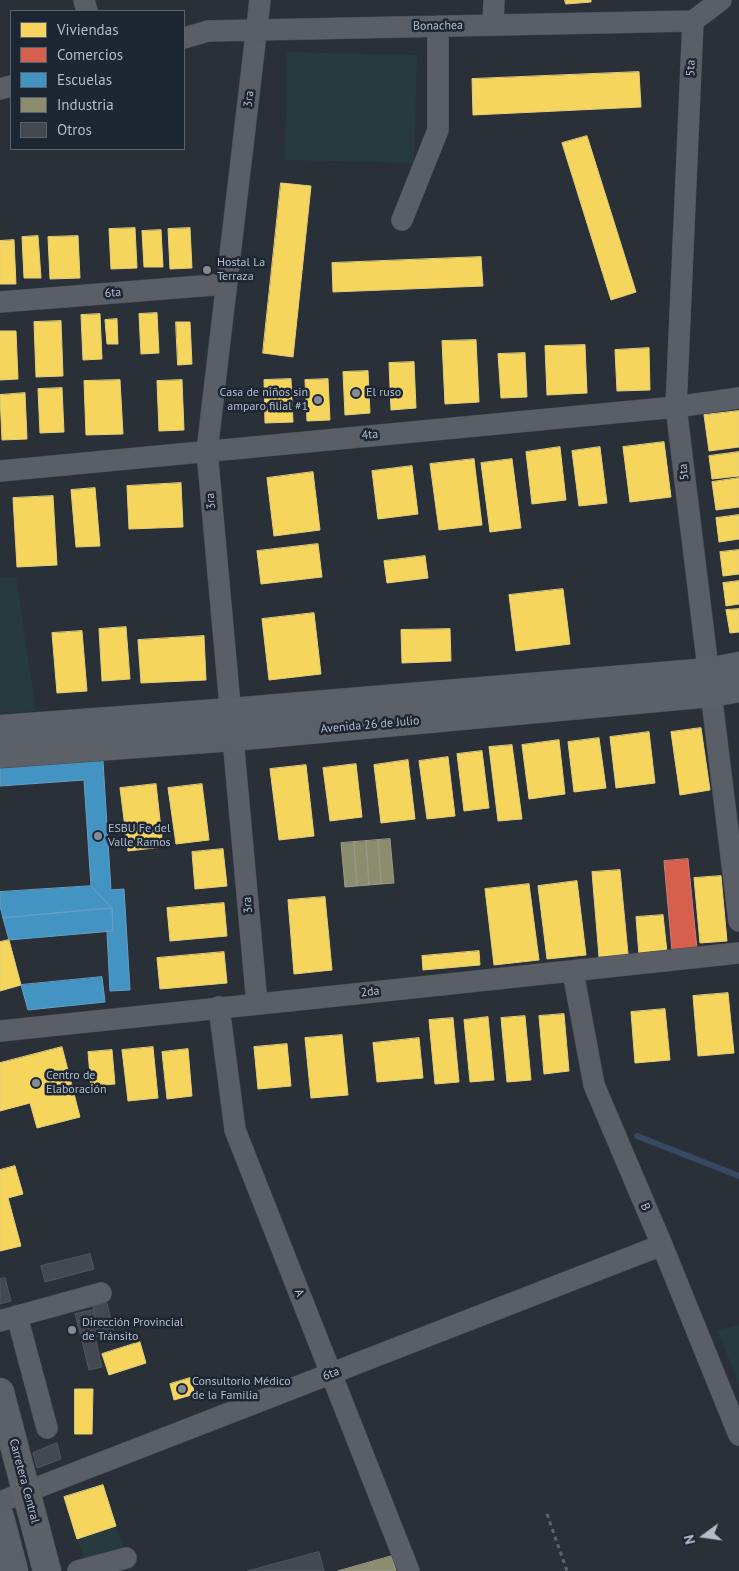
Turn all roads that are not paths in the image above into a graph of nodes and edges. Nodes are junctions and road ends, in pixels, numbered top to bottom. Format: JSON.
{"nodes":[{"id":1,"x":260,"y":0,"type":"edge"},
{"id":2,"x":494,"y":0,"type":"edge"},
{"id":3,"x":721,"y":0,"type":"edge"},
{"id":4,"x":693,"y":21,"type":"junction"},
{"id":5,"x":493,"y":25,"type":"junction"},
{"id":6,"x":438,"y":26,"type":"junction"},
{"id":7,"x":257,"y":30,"type":"junction"},
{"id":8,"x":185,"y":38,"type":"edge"},
{"id":9,"x":402,"y":220,"type":"dead end"},
{"id":10,"x":226,"y":284,"type":"junction"},
{"id":11,"x":0,"y":302,"type":"edge"},
{"id":12,"x":739,"y":398,"type":"edge"},
{"id":13,"x":676,"y":407,"type":"junction"},
{"id":14,"x":207,"y":451,"type":"junction"},
{"id":15,"x":0,"y":471,"type":"edge"},
{"id":16,"x":739,"y":666,"type":"edge"},
{"id":17,"x":710,"y":683,"type":"junction"},
{"id":18,"x":739,"y":688,"type":"edge"},
{"id":19,"x":232,"y":725,"type":"junction"},
{"id":20,"x":0,"y":729,"type":"edge"},
{"id":21,"x":0,"y":754,"type":"edge"},
{"id":22,"x":739,"y":921,"type":"edge"},
{"id":23,"x":739,"y":953,"type":"edge"},
{"id":24,"x":573,"y":972,"type":"junction"},
{"id":25,"x":257,"y":1004,"type":"junction"},
{"id":26,"x":219,"y":1007,"type":"junction"},
{"id":27,"x":0,"y":1031,"type":"edge"},
{"id":28,"x":662,"y":1245,"type":"junction"},
{"id":29,"x":101,"y":1293,"type":"dead end"},
{"id":30,"x":9,"y":1319,"type":"edge"},
{"id":31,"x":331,"y":1373,"type":"junction"},
{"id":32,"x":0,"y":1392,"type":"edge"},
{"id":33,"x":47,"y":1428,"type":"dead end"},
{"id":34,"x":739,"y":1435,"type":"edge"},
{"id":35,"x":26,"y":1492,"type":"junction"},
{"id":36,"x":0,"y":1502,"type":"edge"},
{"id":37,"x":0,"y":1517,"type":"edge"},
{"id":38,"x":126,"y":1558,"type":"dead end"},
{"id":39,"x":14,"y":1571,"type":"edge"},
{"id":40,"x":47,"y":1571,"type":"edge"},
{"id":41,"x":78,"y":1571,"type":"edge"},
{"id":42,"x":409,"y":1571,"type":"edge"}],
"edges":[{"from":1,"to":7,"type":"street","name":"3ra"},
{"from":2,"to":5,"type":"street"},
{"from":3,"to":4,"type":"street"},
{"from":4,"to":5,"type":"street","name":"Bonachea"},
{"from":4,"to":13,"type":"street","name":"5ta"},
{"from":5,"to":6,"type":"street","name":"Bonachea"},
{"from":6,"to":7,"type":"street","name":"Bonachea"},
{"from":6,"to":9,"type":"street"},
{"from":7,"to":8,"type":"street","name":"Bonachea"},
{"from":7,"to":10,"type":"street","name":"3ra"},
{"from":10,"to":11,"type":"street","name":"6ta"},
{"from":10,"to":14,"type":"street","name":"3ra"},
{"from":12,"to":13,"type":"street","name":"4ta"},
{"from":13,"to":14,"type":"street","name":"4ta"},
{"from":13,"to":17,"type":"street","name":"5ta"},
{"from":14,"to":15,"type":"street","name":"4ta"},
{"from":14,"to":19,"type":"street","name":"3ra"},
{"from":16,"to":17,"type":"main road","name":"Avenida 26 de Julio"},
{"from":17,"to":18,"type":"main road","name":"Avenida 26 de Julio"},
{"from":17,"to":19,"type":"main road","name":"Avenida 26 de Julio"},
{"from":17,"to":22,"type":"street","name":"5ta"},
{"from":19,"to":20,"type":"main road","name":"Avenida 26 de Julio"},
{"from":19,"to":21,"type":"main road","name":"Avenida 26 de Julio"},
{"from":19,"to":25,"type":"street","name":"3ra"},
{"from":23,"to":24,"type":"street","name":"2da"},
{"from":24,"to":25,"type":"street","name":"2da"},
{"from":24,"to":28,"type":"street","name":"B"},
{"from":25,"to":26,"type":"street","name":"2da"},
{"from":26,"to":27,"type":"street","name":"2da"},
{"from":26,"to":31,"type":"street","name":"A"},
{"from":28,"to":31,"type":"street","name":"6ta"},
{"from":28,"to":34,"type":"street","name":"B"},
{"from":29,"to":30,"type":"street"},
{"from":30,"to":33,"type":"street"},
{"from":31,"to":35,"type":"street","name":"6ta"},
{"from":31,"to":42,"type":"street","name":"A"},
{"from":32,"to":35,"type":"main road","name":"Carretera Central"},
{"from":35,"to":36,"type":"street","name":"6ta"},
{"from":35,"to":40,"type":"main road","name":"Carretera Central"},
{"from":37,"to":39,"type":"main road"},
{"from":38,"to":41,"type":"street"}]}
